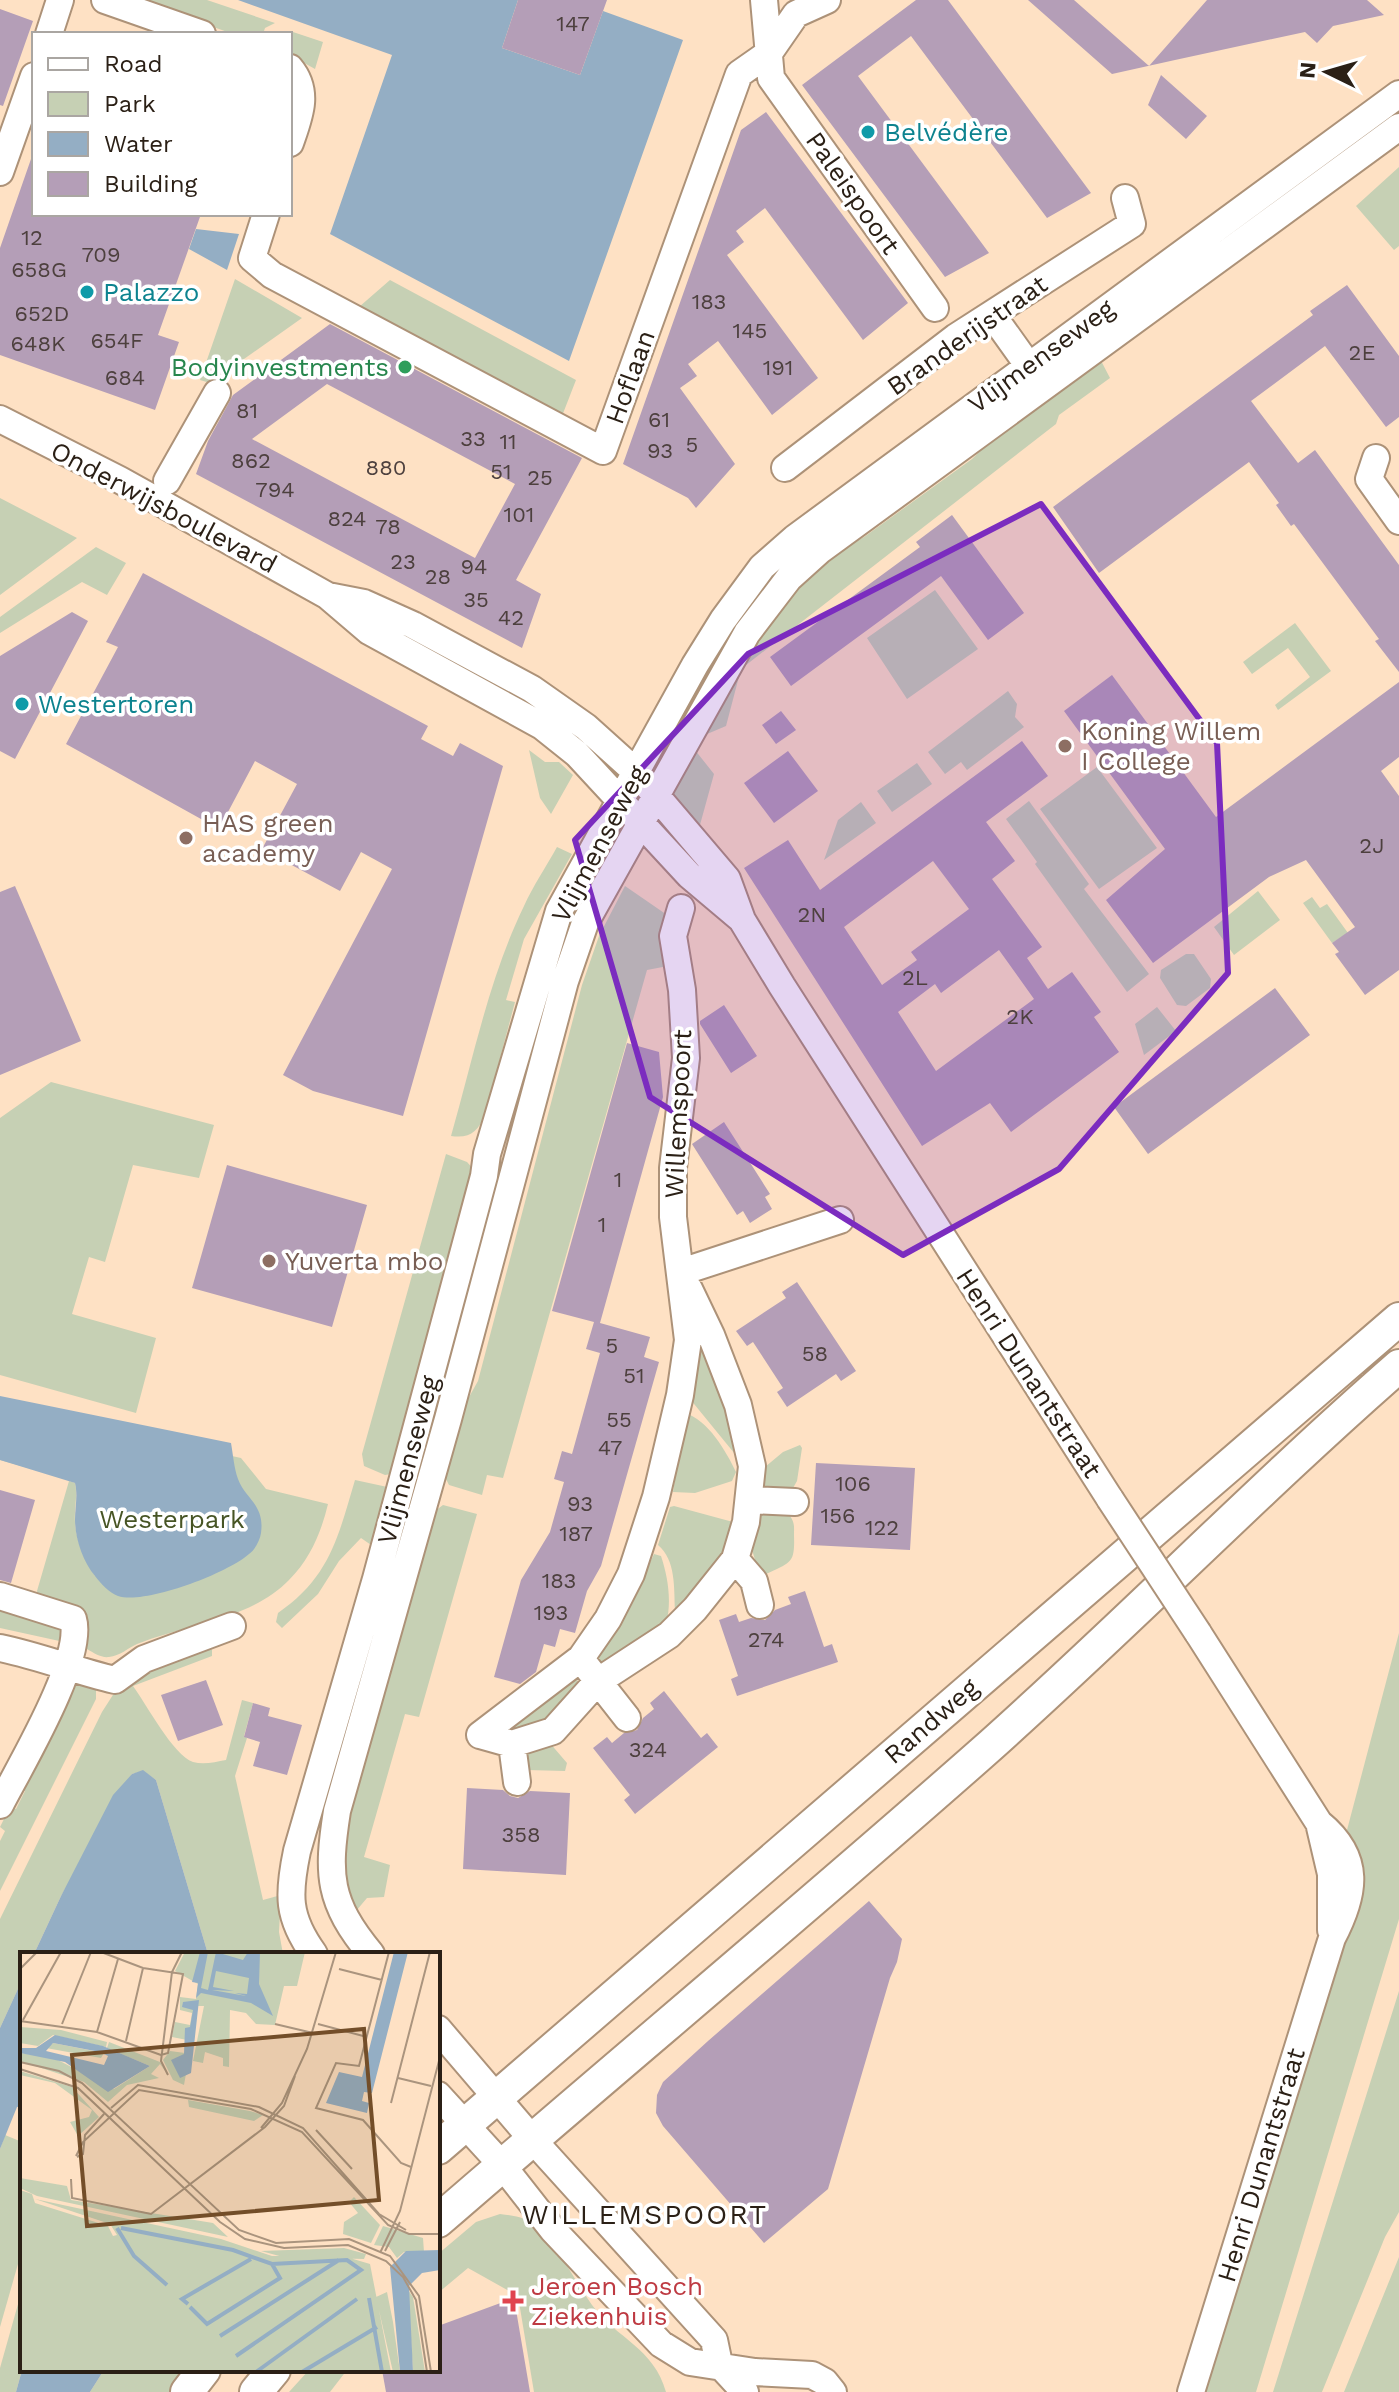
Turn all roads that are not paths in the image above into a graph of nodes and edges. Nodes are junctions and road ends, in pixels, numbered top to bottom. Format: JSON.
{"nodes":[{"id":1,"x":60,"y":0,"type":"edge"},
{"id":2,"x":105,"y":0,"type":"edge"},
{"id":3,"x":764,"y":0,"type":"edge"},
{"id":4,"x":827,"y":0,"type":"edge"},
{"id":5,"x":792,"y":7,"type":"edge"},
{"id":6,"x":50,"y":32,"type":"edge"},
{"id":7,"x":196,"y":32,"type":"edge"},
{"id":8,"x":770,"y":65,"type":"junction"},
{"id":9,"x":292,"y":71,"type":"edge"},
{"id":10,"x":32,"y":82,"type":"edge"},
{"id":11,"x":1399,"y":94,"type":"edge"},
{"id":12,"x":1399,"y":127,"type":"edge"},
{"id":13,"x":292,"y":137,"type":"edge"},
{"id":14,"x":0,"y":172,"type":"edge"},
{"id":15,"x":1125,"y":198,"type":"dead end"},
{"id":16,"x":265,"y":216,"type":"edge"},
{"id":17,"x":935,"y":308,"type":"dead end"},
{"id":18,"x":993,"y":316,"type":"junction"},
{"id":19,"x":1029,"y":365,"type":"junction"},
{"id":20,"x":1044,"y":388,"type":"junction"},
{"id":21,"x":217,"y":393,"type":"dead end"},
{"id":22,"x":0,"y":419,"type":"edge"},
{"id":23,"x":1376,"y":458,"type":"dead end"},
{"id":24,"x":785,"y":468,"type":"dead end"},
{"id":25,"x":167,"y":481,"type":"dead end"},
{"id":26,"x":1399,"y":521,"type":"edge"},
{"id":27,"x":328,"y":596,"type":"junction"},
{"id":28,"x":636,"y":772,"type":"junction"},
{"id":29,"x":656,"y":794,"type":"junction"},
{"id":30,"x":619,"y":802,"type":"junction"},
{"id":31,"x":641,"y":823,"type":"junction"},
{"id":32,"x":681,"y":908,"type":"dead end"},
{"id":33,"x":742,"y":920,"type":"junction"},
{"id":34,"x":840,"y":1220,"type":"dead end"},
{"id":35,"x":681,"y":1272,"type":"junction"},
{"id":36,"x":1399,"y":1319,"type":"edge"},
{"id":37,"x":699,"y":1337,"type":"junction"},
{"id":38,"x":1399,"y":1366,"type":"edge"},
{"id":39,"x":749,"y":1500,"type":"junction"},
{"id":40,"x":795,"y":1502,"type":"dead end"},
{"id":41,"x":735,"y":1559,"type":"junction"},
{"id":42,"x":0,"y":1596,"type":"edge"},
{"id":43,"x":760,"y":1605,"type":"dead end"},
{"id":44,"x":232,"y":1626,"type":"dead end"},
{"id":45,"x":0,"y":1648,"type":"edge"},
{"id":46,"x":581,"y":1658,"type":"junction"},
{"id":47,"x":67,"y":1669,"type":"junction"},
{"id":48,"x":597,"y":1682,"type":"junction"},
{"id":49,"x":627,"y":1718,"type":"dead end"},
{"id":50,"x":512,"y":1744,"type":"junction"},
{"id":51,"x":517,"y":1782,"type":"dead end"},
{"id":52,"x":0,"y":1805,"type":"edge"},
{"id":53,"x":313,"y":1952,"type":"edge"},
{"id":54,"x":370,"y":1952,"type":"edge"},
{"id":55,"x":440,"y":2031,"type":"edge"},
{"id":56,"x":498,"y":2096,"type":"junction"},
{"id":57,"x":440,"y":2097,"type":"edge"},
{"id":58,"x":464,"y":2124,"type":"junction"},
{"id":59,"x":532,"y":2139,"type":"junction"},
{"id":60,"x":440,"y":2146,"type":"edge"},
{"id":61,"x":502,"y":2165,"type":"junction"},
{"id":62,"x":440,"y":2219,"type":"edge"},
{"id":63,"x":719,"y":2364,"type":"junction"},
{"id":64,"x":202,"y":2372,"type":"edge"},
{"id":65,"x":272,"y":2372,"type":"edge"},
{"id":66,"x":187,"y":2392,"type":"edge"},
{"id":67,"x":256,"y":2392,"type":"edge"},
{"id":68,"x":745,"y":2392,"type":"edge"},
{"id":69,"x":833,"y":2392,"type":"edge"},
{"id":70,"x":1191,"y":2392,"type":"edge"}],
"edges":[{"from":1,"to":6,"type":"street"},
{"from":2,"to":7,"type":"street"},
{"from":3,"to":8,"type":"street"},
{"from":4,"to":5,"type":"street"},
{"from":5,"to":8,"type":"street"},
{"from":8,"to":16,"type":"street","name":"Hoflaan"},
{"from":8,"to":17,"type":"street","name":"Paleispoort"},
{"from":9,"to":13,"type":"street"},
{"from":10,"to":14,"type":"street"},
{"from":11,"to":19,"type":"street","name":"Vlijmenseweg"},
{"from":12,"to":20,"type":"street","name":"Vlijmenseweg"},
{"from":15,"to":18,"type":"street","name":"Branderijstraat"},
{"from":18,"to":19,"type":"street"},
{"from":18,"to":24,"type":"street","name":"Branderijstraat"},
{"from":19,"to":20,"type":"street"},
{"from":19,"to":28,"type":"street","name":"Vlijmenseweg"},
{"from":20,"to":29,"type":"street","name":"Vlijmenseweg"},
{"from":21,"to":25,"type":"street"},
{"from":22,"to":27,"type":"street","name":"Onderwijsboulevard"},
{"from":23,"to":26,"type":"street"},
{"from":27,"to":28,"type":"street","name":"Onderwijsboulevard"},
{"from":27,"to":30,"type":"street","name":"Onderwijsboulevard"},
{"from":28,"to":29,"type":"street","name":"Henri Dunantstraat"},
{"from":28,"to":30,"type":"street","name":"Vlijmenseweg"},
{"from":29,"to":31,"type":"street","name":"Vlijmenseweg"},
{"from":29,"to":33,"type":"street","name":"Henri Dunantstraat"},
{"from":30,"to":31,"type":"street","name":"Henri Dunantstraat"},
{"from":30,"to":53,"type":"street","name":"Vlijmenseweg"},
{"from":31,"to":33,"type":"street","name":"Henri Dunantstraat"},
{"from":31,"to":54,"type":"street","name":"Vlijmenseweg"},
{"from":32,"to":35,"type":"street","name":"Willemspoort"},
{"from":33,"to":70,"type":"street","name":"Henri Dunantstraat","bridge":true},
{"from":34,"to":35,"type":"street"},
{"from":35,"to":37,"type":"street","name":"Willemspoort"},
{"from":36,"to":56,"type":"main road","name":"Randweg"},
{"from":37,"to":39,"type":"street","name":"Willemspoort"},
{"from":37,"to":46,"type":"street"},
{"from":38,"to":59,"type":"main road"},
{"from":39,"to":40,"type":"street"},
{"from":39,"to":41,"type":"street","name":"Willemspoort"},
{"from":41,"to":43,"type":"street"},
{"from":41,"to":48,"type":"street","name":"Willemspoort"},
{"from":42,"to":47,"type":"street"},
{"from":44,"to":47,"type":"street"},
{"from":45,"to":47,"type":"street"},
{"from":46,"to":48,"type":"street"},
{"from":46,"to":50,"type":"street"},
{"from":47,"to":52,"type":"street"},
{"from":48,"to":49,"type":"street"},
{"from":48,"to":50,"type":"street","name":"Willemspoort"},
{"from":50,"to":51,"type":"street"},
{"from":55,"to":56,"type":"street"},
{"from":56,"to":58,"type":"main road","name":"Randweg"},
{"from":56,"to":59,"type":"street"},
{"from":57,"to":58,"type":"street"},
{"from":58,"to":60,"type":"main road"},
{"from":58,"to":61,"type":"street"},
{"from":59,"to":61,"type":"main road"},
{"from":59,"to":63,"type":"street"},
{"from":61,"to":62,"type":"main road"},
{"from":61,"to":63,"type":"street"},
{"from":63,"to":68,"type":"street"},
{"from":63,"to":69,"type":"street"},
{"from":64,"to":66,"type":"main road"},
{"from":65,"to":67,"type":"main road"}]}
